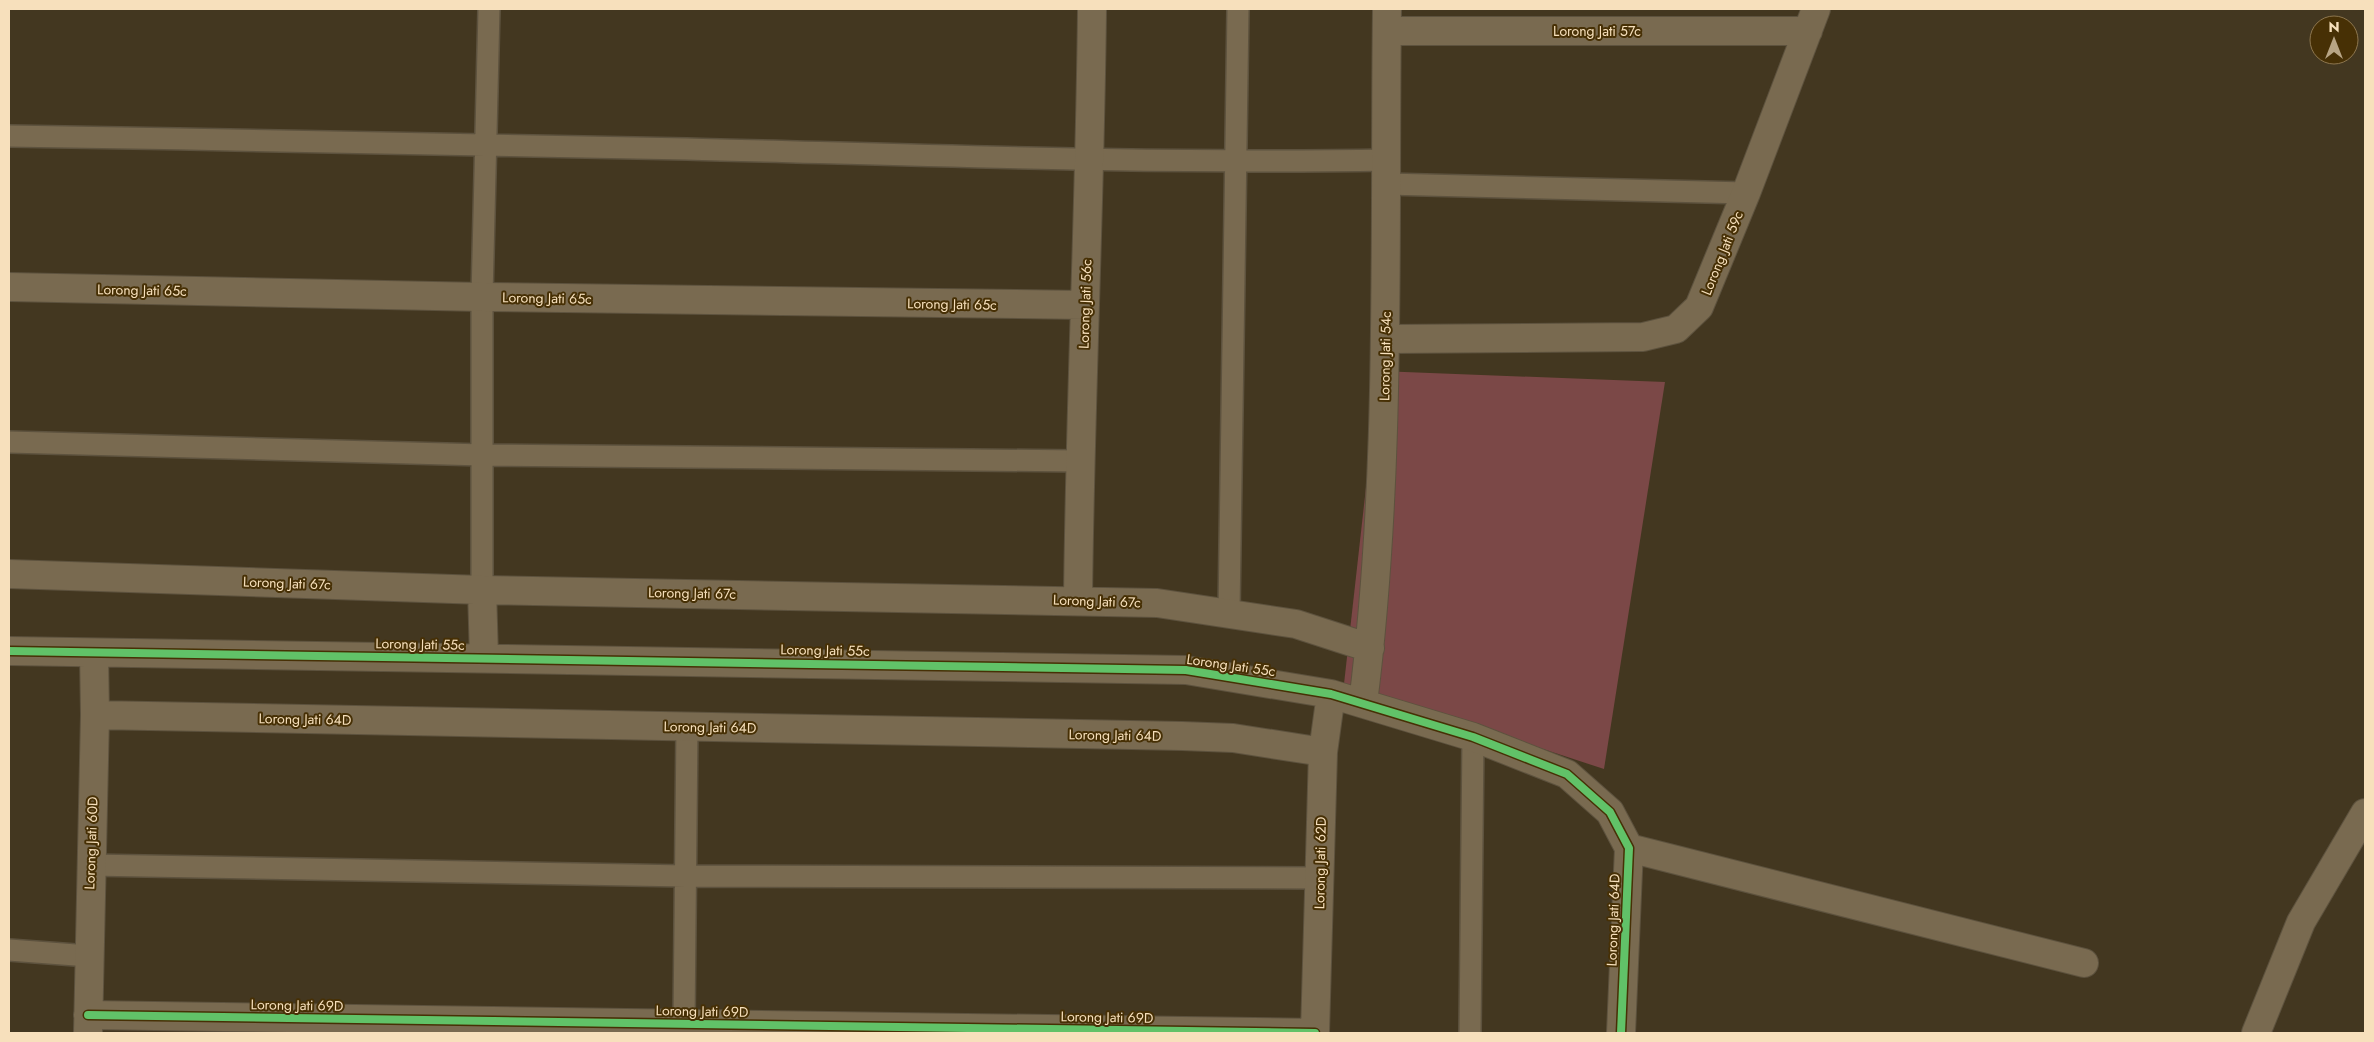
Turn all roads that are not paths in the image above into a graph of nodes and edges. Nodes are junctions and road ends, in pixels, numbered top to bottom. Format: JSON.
{"nodes":[{"id":1,"x":489,"y":9,"type":"edge"},
{"id":2,"x":1092,"y":9,"type":"edge"},
{"id":3,"x":1238,"y":9,"type":"edge"},
{"id":4,"x":1387,"y":20,"type":"edge"},
{"id":5,"x":1812,"y":20,"type":"edge"},
{"id":6,"x":9,"y":136,"type":"edge"},
{"id":7,"x":484,"y":144,"type":"junction"},
{"id":8,"x":1091,"y":160,"type":"junction"},
{"id":9,"x":1236,"y":162,"type":"junction"},
{"id":10,"x":1386,"y":172,"type":"junction"},
{"id":11,"x":1746,"y":193,"type":"junction"},
{"id":12,"x":9,"y":287,"type":"edge"},
{"id":13,"x":482,"y":297,"type":"junction"},
{"id":14,"x":1085,"y":305,"type":"junction"},
{"id":15,"x":1386,"y":339,"type":"junction"},
{"id":16,"x":9,"y":442,"type":"edge"},
{"id":17,"x":483,"y":455,"type":"junction"},
{"id":18,"x":1080,"y":461,"type":"junction"},
{"id":19,"x":9,"y":574,"type":"edge"},
{"id":20,"x":482,"y":590,"type":"junction"},
{"id":21,"x":1078,"y":600,"type":"junction"},
{"id":22,"x":1229,"y":612,"type":"junction"},
{"id":23,"x":1370,"y":648,"type":"junction"},
{"id":24,"x":9,"y":651,"type":"edge"},
{"id":25,"x":94,"y":653,"type":"junction"},
{"id":26,"x":484,"y":657,"type":"junction"},
{"id":27,"x":1331,"y":694,"type":"junction"},
{"id":28,"x":1364,"y":703,"type":"junction"},
{"id":29,"x":95,"y":715,"type":"junction"},
{"id":30,"x":687,"y":726,"type":"junction"},
{"id":31,"x":1473,"y":737,"type":"junction"},
{"id":32,"x":1323,"y":752,"type":"junction"},
{"id":33,"x":2365,"y":813,"type":"edge"},
{"id":34,"x":1629,"y":848,"type":"junction"},
{"id":35,"x":90,"y":865,"type":"junction"},
{"id":36,"x":686,"y":876,"type":"junction"},
{"id":37,"x":1320,"y":878,"type":"junction"},
{"id":38,"x":9,"y":950,"type":"edge"},
{"id":39,"x":89,"y":956,"type":"junction"},
{"id":40,"x":2084,"y":963,"type":"dead end"},
{"id":41,"x":88,"y":1024,"type":"edge"},
{"id":42,"x":684,"y":1024,"type":"junction"},
{"id":43,"x":1315,"y":1033,"type":"edge"},
{"id":44,"x":1470,"y":1033,"type":"edge"},
{"id":45,"x":1621,"y":1033,"type":"edge"},
{"id":46,"x":2256,"y":1033,"type":"edge"}],
"edges":[{"from":1,"to":7,"type":"lane"},
{"from":2,"to":8,"type":"street","name":"Lorong Jati 56c"},
{"from":3,"to":9,"type":"lane"},
{"from":4,"to":5,"type":"street","name":"Lorong Jati 57c"},
{"from":4,"to":10,"type":"street","name":"Lorong Jati 54c"},
{"from":5,"to":11,"type":"street","name":"Lorong Jati 59c"},
{"from":6,"to":7,"type":"lane"},
{"from":7,"to":8,"type":"lane"},
{"from":7,"to":13,"type":"lane"},
{"from":8,"to":9,"type":"lane"},
{"from":8,"to":14,"type":"street","name":"Lorong Jati 56c"},
{"from":9,"to":10,"type":"lane"},
{"from":9,"to":22,"type":"lane"},
{"from":10,"to":11,"type":"lane"},
{"from":10,"to":15,"type":"street","name":"Lorong Jati 54c"},
{"from":11,"to":15,"type":"street","name":"Lorong Jati 59c"},
{"from":12,"to":13,"type":"street","name":"Lorong Jati 65c"},
{"from":13,"to":14,"type":"street","name":"Lorong Jati 65c"},
{"from":13,"to":17,"type":"lane"},
{"from":14,"to":18,"type":"street","name":"Lorong Jati 56c"},
{"from":15,"to":23,"type":"street","name":"Lorong Jati 54c"},
{"from":16,"to":17,"type":"lane"},
{"from":17,"to":18,"type":"lane"},
{"from":17,"to":20,"type":"lane"},
{"from":18,"to":21,"type":"street","name":"Lorong Jati 56c"},
{"from":19,"to":20,"type":"street","name":"Lorong Jati 67c"},
{"from":20,"to":21,"type":"street","name":"Lorong Jati 67c"},
{"from":20,"to":26,"type":"street"},
{"from":21,"to":22,"type":"street","name":"Lorong Jati 67c"},
{"from":22,"to":23,"type":"street","name":"Lorong Jati 67c"},
{"from":23,"to":28,"type":"street","name":"Lorong Jati 54c"},
{"from":24,"to":25,"type":"street","name":"Lorong Jati 55c"},
{"from":25,"to":26,"type":"street","name":"Lorong Jati 55c"},
{"from":25,"to":29,"type":"street","name":"Lorong Jati 60D"},
{"from":26,"to":27,"type":"street","name":"Lorong Jati 55c"},
{"from":27,"to":28,"type":"street","name":"Lorong Jati 55c"},
{"from":27,"to":32,"type":"street","name":"Lorong Jati 62D"},
{"from":28,"to":31,"type":"street","name":"Lorong Jati 55c"},
{"from":29,"to":30,"type":"street","name":"Lorong Jati 64D"},
{"from":29,"to":35,"type":"street","name":"Lorong Jati 60D"},
{"from":30,"to":32,"type":"street","name":"Lorong Jati 64D"},
{"from":30,"to":36,"type":"lane"},
{"from":31,"to":34,"type":"street","name":"Lorong Jati 55c"},
{"from":31,"to":44,"type":"lane"},
{"from":32,"to":37,"type":"street","name":"Lorong Jati 62D"},
{"from":33,"to":46,"type":"street"},
{"from":34,"to":40,"type":"street"},
{"from":34,"to":45,"type":"street","name":"Lorong Jati 64D"},
{"from":35,"to":36,"type":"lane"},
{"from":35,"to":39,"type":"street","name":"Lorong Jati 60D"},
{"from":36,"to":37,"type":"lane"},
{"from":36,"to":42,"type":"lane"},
{"from":37,"to":43,"type":"street","name":"Lorong Jati 62D"},
{"from":38,"to":39,"type":"lane"},
{"from":39,"to":41,"type":"street","name":"Lorong Jati 60D"},
{"from":41,"to":42,"type":"street","name":"Lorong Jati 69D"},
{"from":42,"to":43,"type":"street","name":"Lorong Jati 69D"}]}
